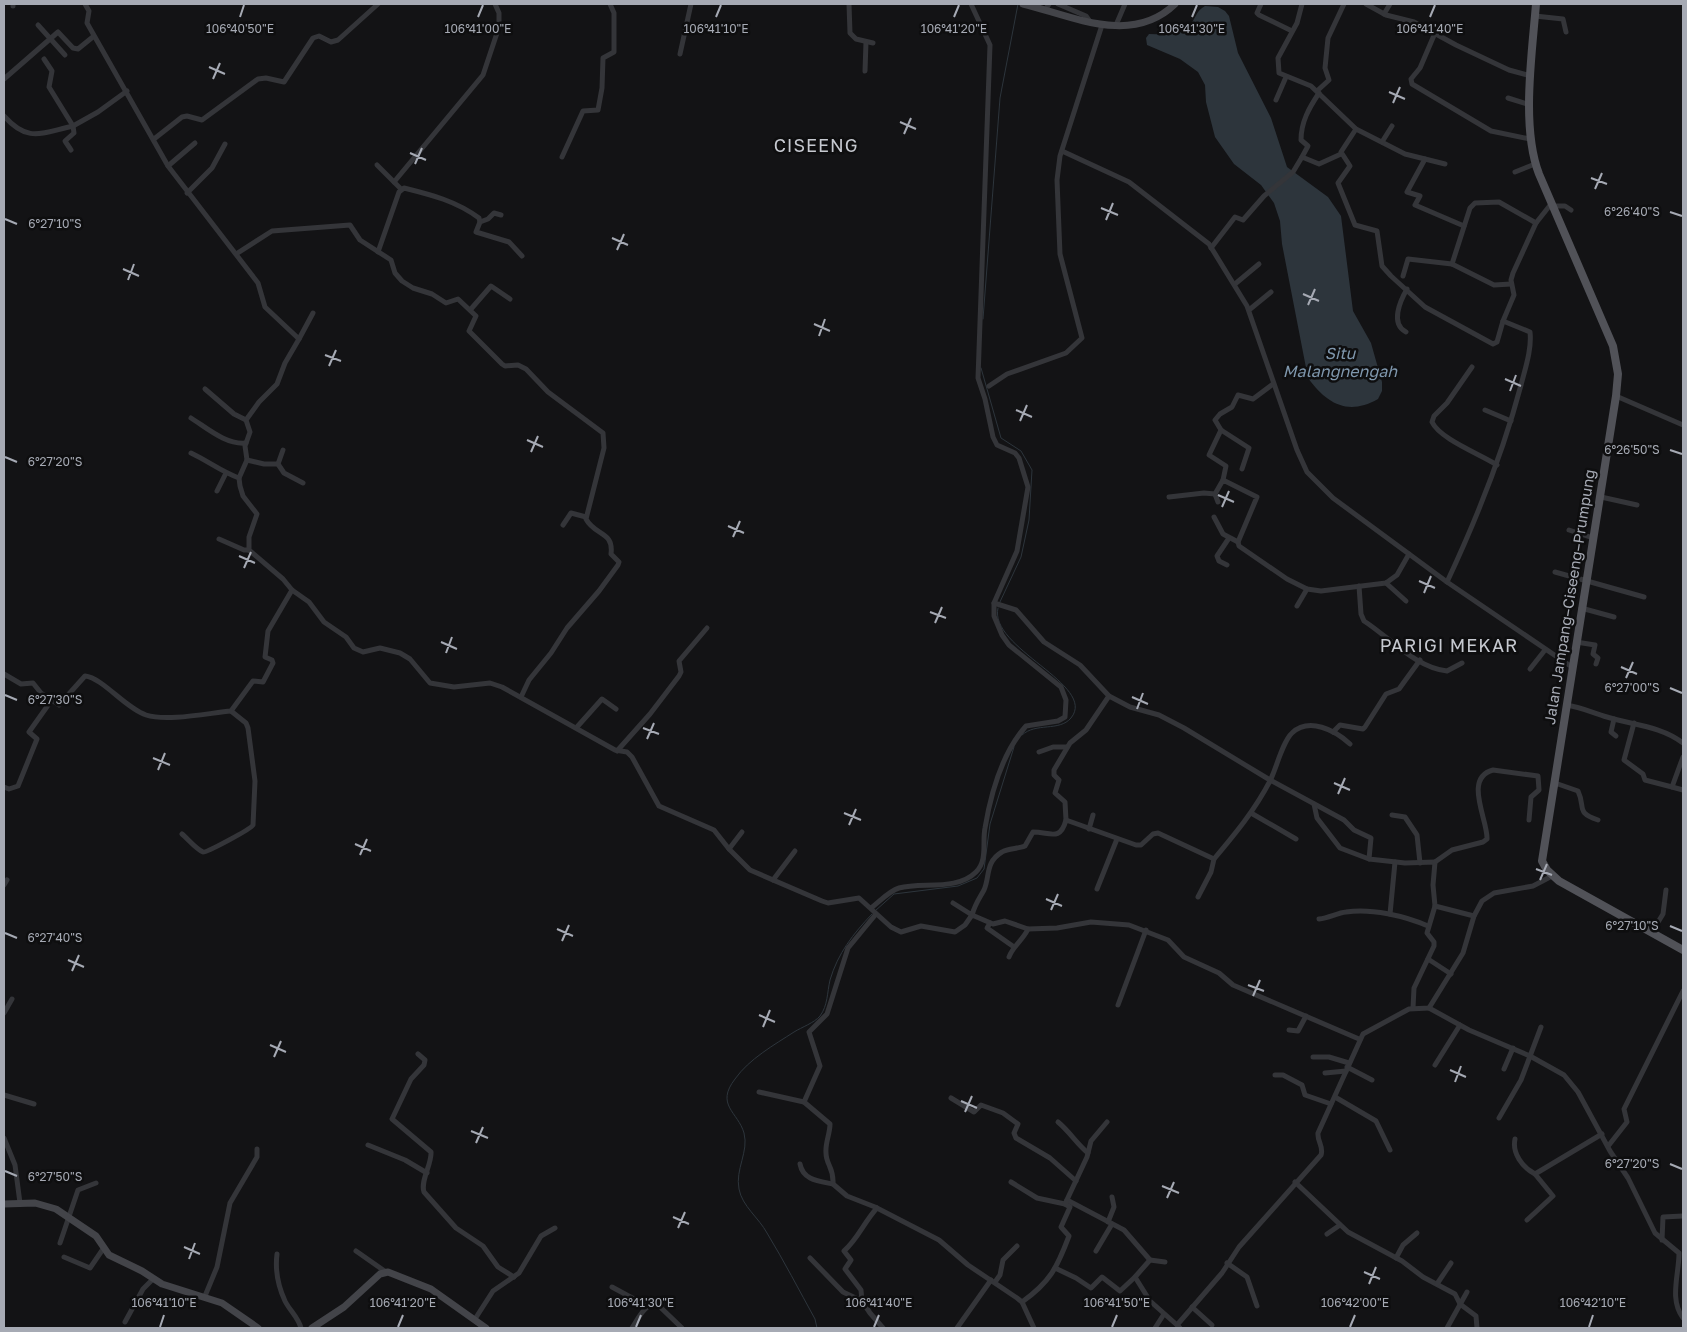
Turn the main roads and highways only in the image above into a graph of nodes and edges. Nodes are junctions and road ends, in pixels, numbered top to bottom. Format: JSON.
{"nodes":[{"id":1,"x":1536,"y":4,"type":"edge"},
{"id":2,"x":1683,"y":950,"type":"edge"}],
"edges":[{"from":1,"to":2,"type":"main road","name":"Jalan Jampang–Ciseeng–Prumpung"}]}
